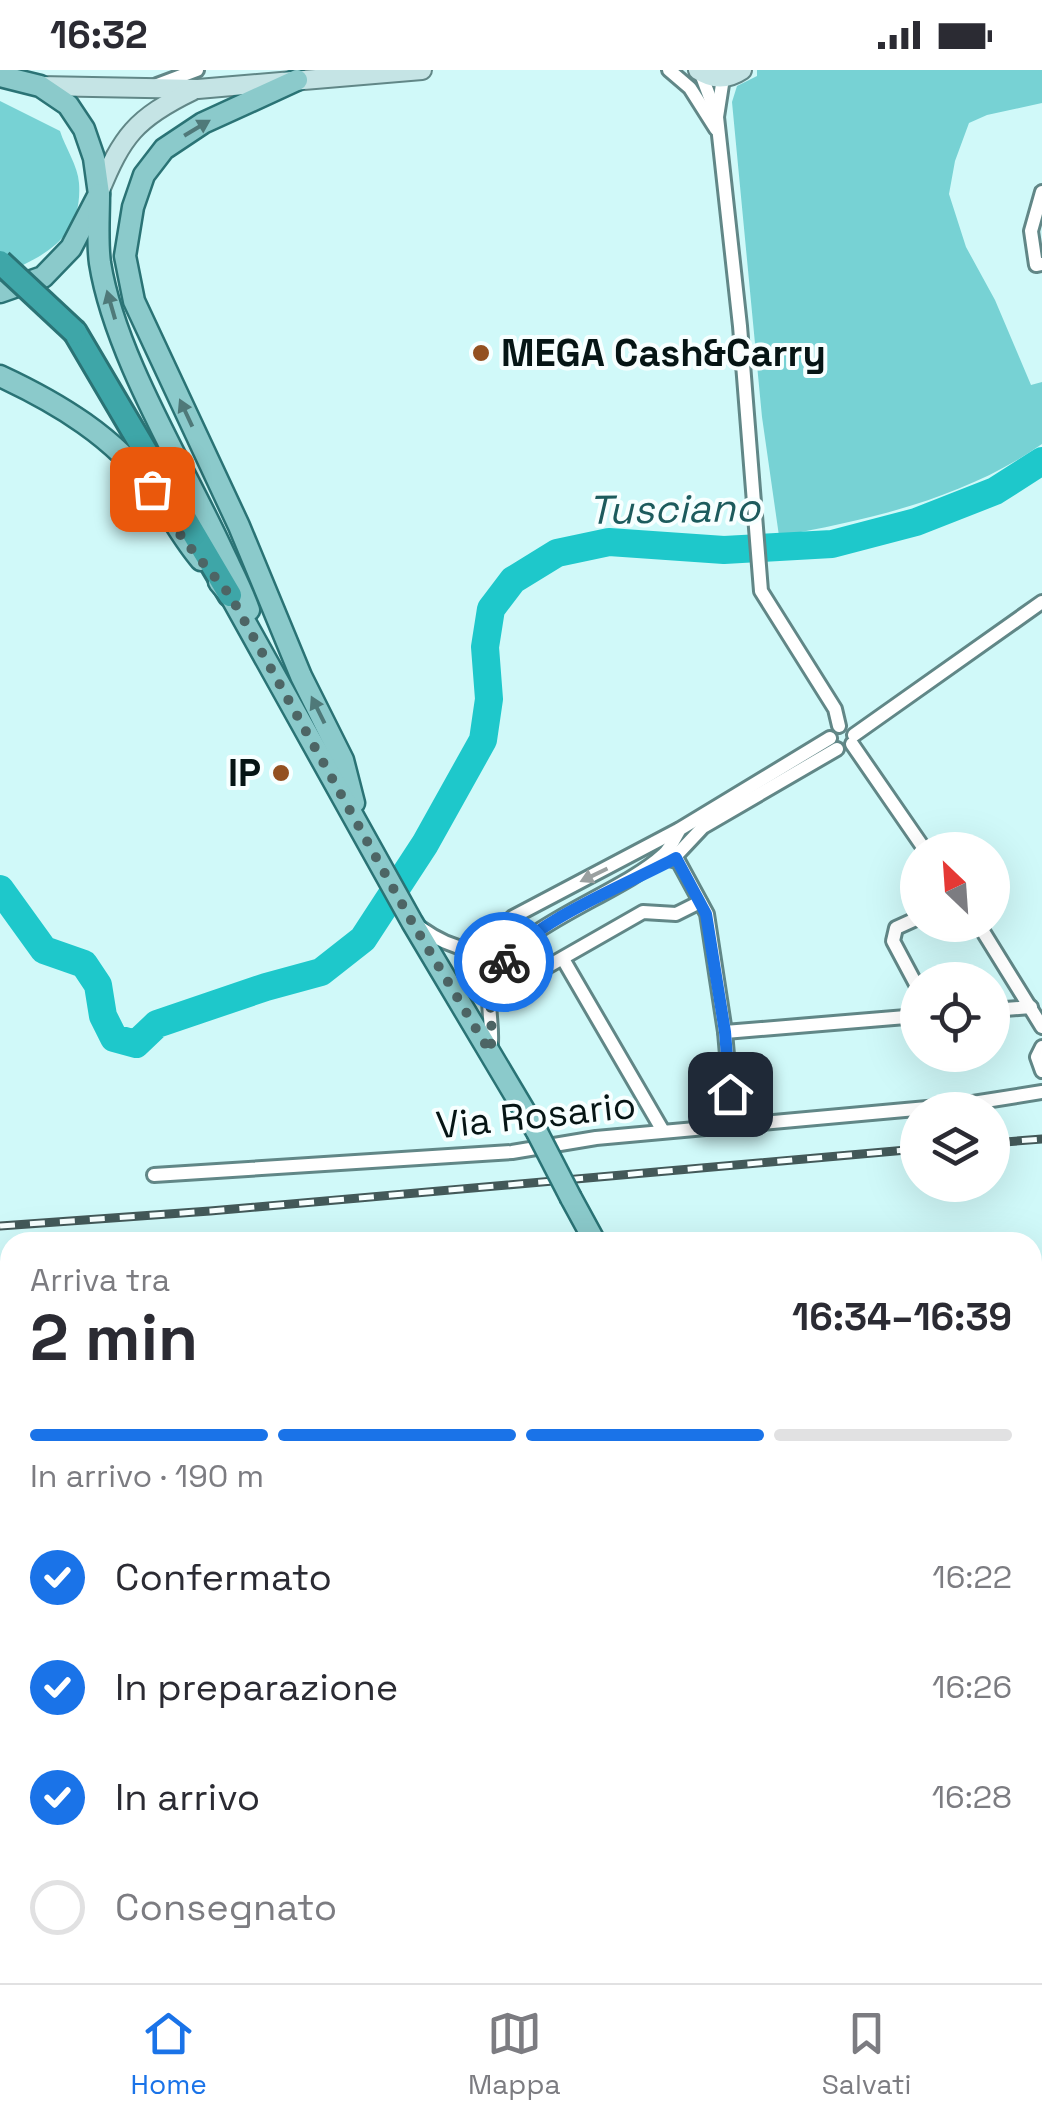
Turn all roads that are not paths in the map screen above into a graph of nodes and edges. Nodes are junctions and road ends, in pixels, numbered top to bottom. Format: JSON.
{"nodes":[{"id":1,"x":422,"y":70,"type":"edge"},
{"id":2,"x":668,"y":70,"type":"edge"},
{"id":3,"x":742,"y":70,"type":"edge"},
{"id":4,"x":699,"y":71,"type":"edge"},
{"id":5,"x":353,"y":73,"type":"edge"},
{"id":6,"x":0,"y":76,"type":"edge"},
{"id":7,"x":249,"y":77,"type":"edge"},
{"id":8,"x":724,"y":78,"type":"junction"},
{"id":9,"x":198,"y":79,"type":"edge"},
{"id":10,"x":298,"y":80,"type":"junction"},
{"id":11,"x":40,"y":86,"type":"junction"},
{"id":12,"x":716,"y":116,"type":"junction"},
{"id":13,"x":718,"y":134,"type":"junction"},
{"id":14,"x":1042,"y":192,"type":"edge"},
{"id":15,"x":99,"y":194,"type":"junction"},
{"id":16,"x":0,"y":262,"type":"edge"},
{"id":17,"x":1042,"y":264,"type":"edge"},
{"id":18,"x":0,"y":292,"type":"edge"},
{"id":19,"x":0,"y":376,"type":"edge"},
{"id":20,"x":230,"y":595,"type":"junction"},
{"id":21,"x":1042,"y":602,"type":"edge"},
{"id":22,"x":261,"y":650,"type":"junction"},
{"id":23,"x":835,"y":738,"type":"junction"},
{"id":24,"x":853,"y":739,"type":"junction"},
{"id":25,"x":680,"y":829,"type":"junction"},
{"id":26,"x":912,"y":832,"type":"edge"},
{"id":27,"x":363,"y":834,"type":"junction"},
{"id":28,"x":676,"y":858,"type":"junction"},
{"id":29,"x":620,"y":885,"type":"junction"},
{"id":30,"x":700,"y":902,"type":"junction"},
{"id":31,"x":408,"y":914,"type":"junction"},
{"id":32,"x":900,"y":926,"type":"edge"},
{"id":33,"x":506,"y":938,"type":"dead end"},
{"id":34,"x":521,"y":942,"type":"junction"},
{"id":35,"x":990,"y":942,"type":"edge"},
{"id":36,"x":564,"y":959,"type":"junction"},
{"id":37,"x":904,"y":962,"type":"edge"},
{"id":38,"x":520,"y":965,"type":"dead end"},
{"id":39,"x":1031,"y":1007,"type":"junction"},
{"id":40,"x":1010,"y":1009,"type":"edge"},
{"id":41,"x":900,"y":1017,"type":"edge"},
{"id":42,"x":1042,"y":1027,"type":"edge"},
{"id":43,"x":725,"y":1032,"type":"junction"},
{"id":44,"x":1042,"y":1047,"type":"edge"},
{"id":45,"x":490,"y":1052,"type":"junction"},
{"id":46,"x":1042,"y":1071,"type":"edge"},
{"id":47,"x":1042,"y":1092,"type":"edge"},
{"id":48,"x":733,"y":1124,"type":"junction"},
{"id":49,"x":663,"y":1131,"type":"junction"},
{"id":50,"x":154,"y":1175,"type":"dead end"},
{"id":51,"x":587,"y":1232,"type":"edge"}],
"edges":[{"from":1,"to":5,"type":"main road"},
{"from":2,"to":13,"type":"street"},
{"from":3,"to":8,"type":"main road"},
{"from":4,"to":8,"type":"main road"},
{"from":4,"to":12,"type":"street"},
{"from":5,"to":10,"type":"main road"},
{"from":6,"to":11,"type":"main road"},
{"from":7,"to":9,"type":"main road"},
{"from":7,"to":10,"type":"main road"},
{"from":8,"to":12,"type":"street"},
{"from":9,"to":11,"type":"main road"},
{"from":9,"to":15,"type":"main road"},
{"from":27,"to":10,"type":"main road","one_way":true},
{"from":11,"to":15,"type":"main road"},
{"from":12,"to":13,"type":"street"},
{"from":13,"to":23,"type":"street"},
{"from":14,"to":17,"type":"street"},
{"from":15,"to":18,"type":"main road"},
{"from":22,"to":15,"type":"main road","one_way":true},
{"from":16,"to":20,"type":"highway","bridge":true},
{"from":19,"to":20,"type":"main road"},
{"from":20,"to":22,"type":"main road"},
{"from":21,"to":24,"type":"street"},
{"from":22,"to":27,"type":"main road"},
{"from":23,"to":24,"type":"street"},
{"from":23,"to":24,"type":"street"},
{"from":23,"to":25,"type":"street"},
{"from":23,"to":28,"type":"street"},
{"from":24,"to":26,"type":"street"},
{"from":25,"to":29,"type":"street"},
{"from":25,"to":33,"type":"street","one_way":true},
{"from":27,"to":31,"type":"main road"},
{"from":28,"to":29,"type":"street"},
{"from":28,"to":30,"type":"street"},
{"from":29,"to":34,"type":"street"},
{"from":30,"to":36,"type":"street"},
{"from":30,"to":43,"type":"street"},
{"from":31,"to":34,"type":"street"},
{"from":31,"to":45,"type":"main road"},
{"from":32,"to":37,"type":"street"},
{"from":34,"to":45,"type":"street"},
{"from":35,"to":39,"type":"street"},
{"from":36,"to":38,"type":"street"},
{"from":36,"to":49,"type":"street"},
{"from":39,"to":40,"type":"street"},
{"from":39,"to":42,"type":"street"},
{"from":41,"to":43,"type":"street"},
{"from":43,"to":48,"type":"street"},
{"from":44,"to":46,"type":"street"},
{"from":45,"to":51,"type":"main road","bridge":true},
{"from":47,"to":48,"type":"street","name":"Via Rosario"},
{"from":48,"to":49,"type":"street","name":"Via Rosario"},
{"from":49,"to":50,"type":"street","name":"Via Rosario"}]}
